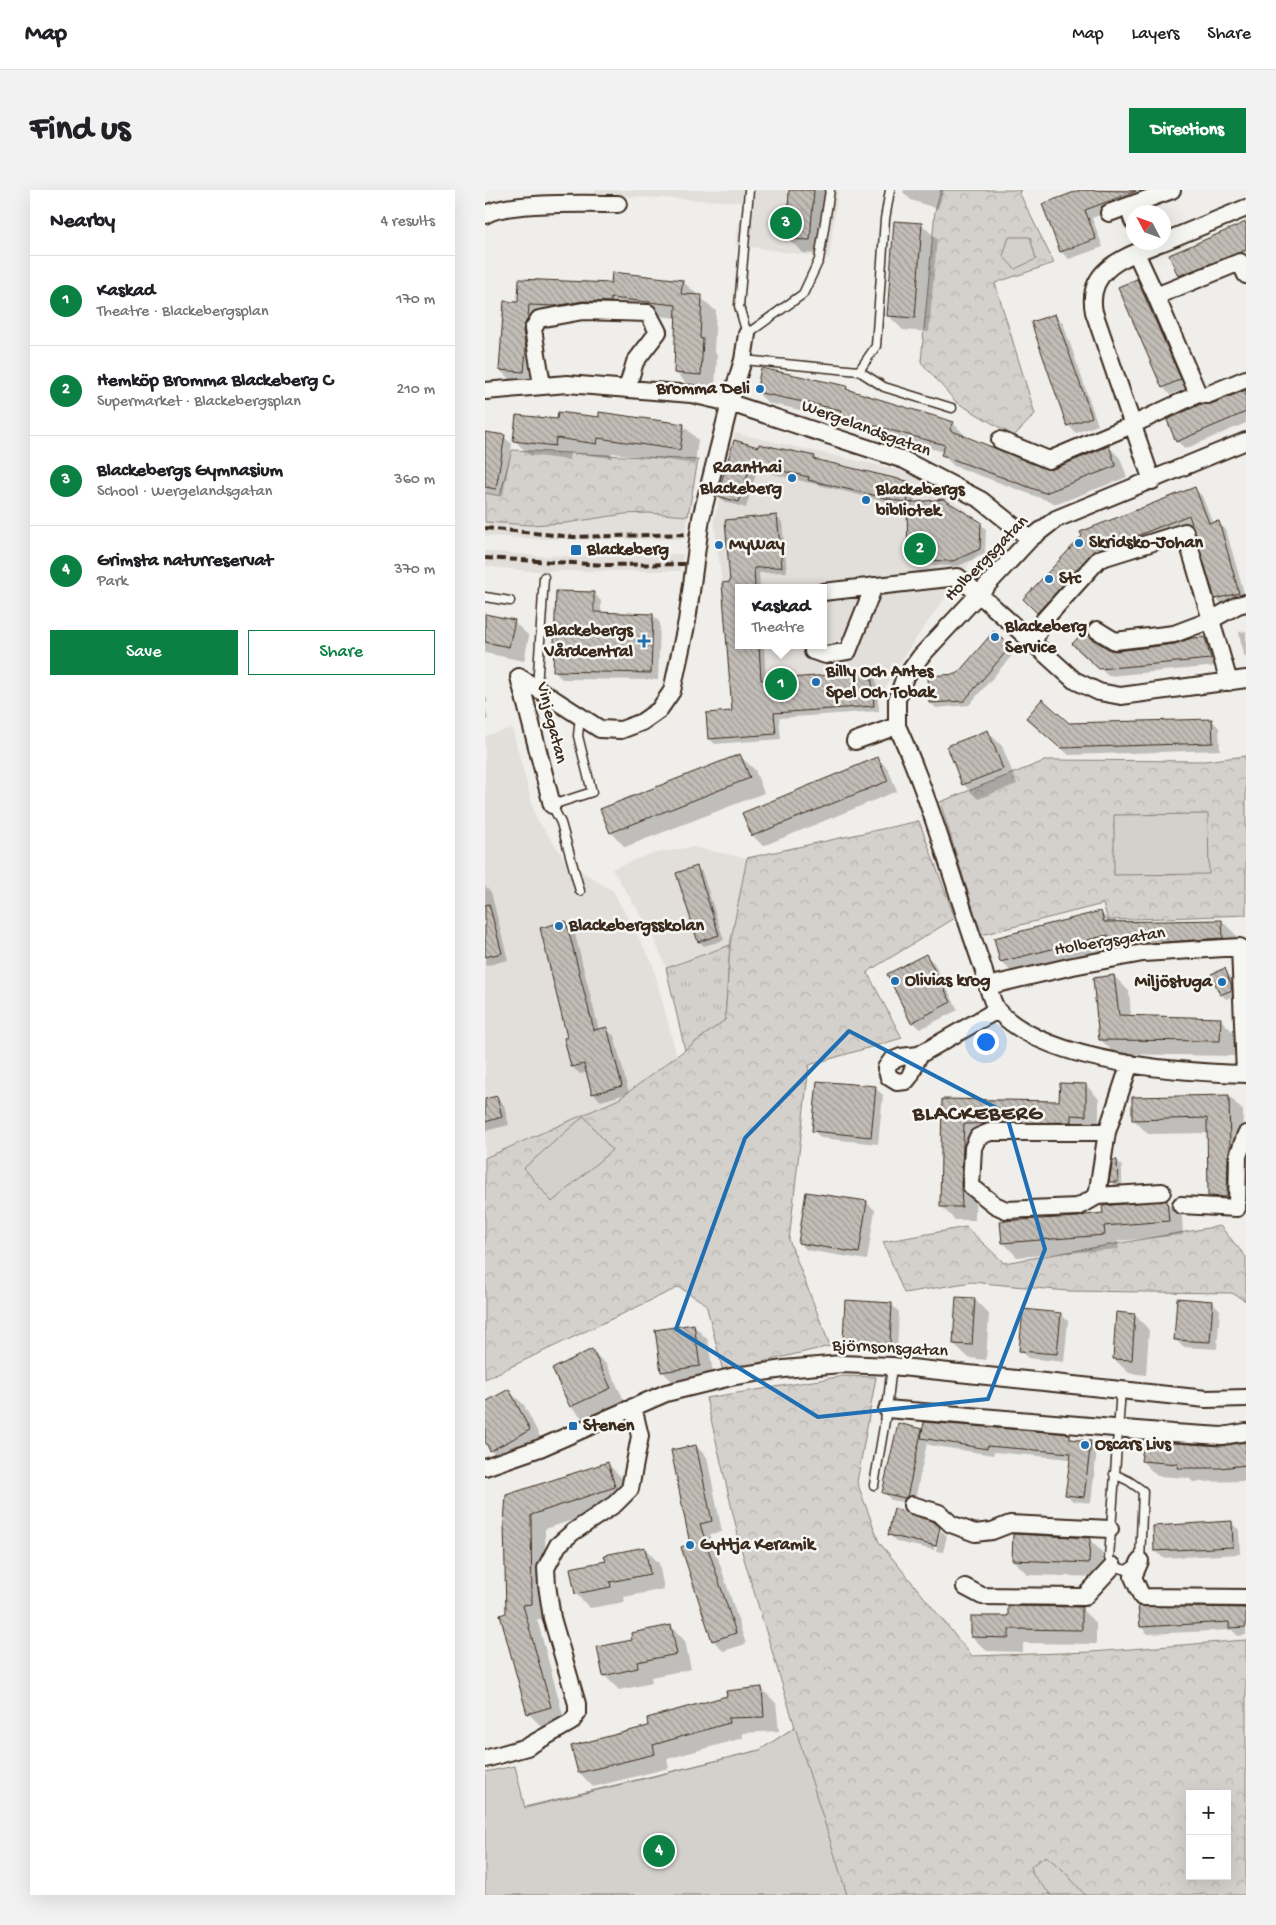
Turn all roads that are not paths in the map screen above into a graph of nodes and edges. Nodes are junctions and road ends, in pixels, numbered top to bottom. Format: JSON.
{"nodes":[{"id":1,"x":749,"y":190,"type":"edge"},
{"id":2,"x":830,"y":190,"type":"edge"},
{"id":3,"x":891,"y":190,"type":"edge"},
{"id":4,"x":1172,"y":190,"type":"edge"},
{"id":5,"x":618,"y":204,"type":"dead end"},
{"id":6,"x":1145,"y":205,"type":"edge"},
{"id":7,"x":1246,"y":208,"type":"edge"},
{"id":8,"x":1109,"y":213,"type":"dead end"},
{"id":9,"x":1126,"y":213,"type":"edge"},
{"id":10,"x":485,"y":215,"type":"edge"},
{"id":11,"x":1171,"y":239,"type":"edge"},
{"id":12,"x":1137,"y":250,"type":"edge"},
{"id":13,"x":1142,"y":250,"type":"edge"},
{"id":14,"x":1246,"y":275,"type":"edge"},
{"id":15,"x":1157,"y":296,"type":"junction"},
{"id":16,"x":747,"y":334,"type":"junction"},
{"id":17,"x":743,"y":360,"type":"junction"},
{"id":18,"x":859,"y":371,"type":"junction"},
{"id":19,"x":1246,"y":379,"type":"edge"},
{"id":20,"x":542,"y":385,"type":"junction"},
{"id":21,"x":627,"y":389,"type":"junction"},
{"id":22,"x":485,"y":391,"type":"edge"},
{"id":23,"x":1198,"y":394,"type":"junction"},
{"id":24,"x":731,"y":403,"type":"junction"},
{"id":25,"x":952,"y":408,"type":"dead end"},
{"id":26,"x":1132,"y":425,"type":"junction"},
{"id":27,"x":1001,"y":440,"type":"dead end"},
{"id":28,"x":1246,"y":441,"type":"edge"},
{"id":29,"x":1152,"y":481,"type":"junction"},
{"id":30,"x":1031,"y":539,"type":"junction"},
{"id":31,"x":544,"y":577,"type":"dead end"},
{"id":32,"x":874,"y":586,"type":"junction"},
{"id":33,"x":827,"y":592,"type":"edge"},
{"id":34,"x":980,"y":594,"type":"junction"},
{"id":35,"x":485,"y":597,"type":"edge"},
{"id":36,"x":510,"y":601,"type":"dead end"},
{"id":37,"x":1246,"y":603,"type":"edge"},
{"id":38,"x":1211,"y":620,"type":"junction"},
{"id":39,"x":1097,"y":630,"type":"dead end"},
{"id":40,"x":1033,"y":643,"type":"junction"},
{"id":41,"x":813,"y":649,"type":"edge"},
{"id":42,"x":1246,"y":679,"type":"edge"},
{"id":43,"x":1229,"y":682,"type":"junction"},
{"id":44,"x":537,"y":689,"type":"junction"},
{"id":45,"x":581,"y":716,"type":"junction"},
{"id":46,"x":897,"y":726,"type":"junction"},
{"id":47,"x":855,"y":742,"type":"dead end"},
{"id":48,"x":552,"y":805,"type":"junction"},
{"id":49,"x":580,"y":891,"type":"dead end"},
{"id":50,"x":1243,"y":946,"type":"edge"},
{"id":51,"x":988,"y":986,"type":"junction"},
{"id":52,"x":997,"y":1010,"type":"junction"},
{"id":53,"x":919,"y":1055,"type":"dead end"},
{"id":54,"x":1130,"y":1063,"type":"junction"},
{"id":55,"x":1245,"y":1074,"type":"edge"},
{"id":56,"x":1107,"y":1132,"type":"junction"},
{"id":57,"x":1246,"y":1134,"type":"edge"},
{"id":58,"x":1162,"y":1192,"type":"dead end"},
{"id":59,"x":1097,"y":1196,"type":"junction"},
{"id":60,"x":1181,"y":1205,"type":"dead end"},
{"id":61,"x":891,"y":1366,"type":"junction"},
{"id":62,"x":1121,"y":1389,"type":"junction"},
{"id":63,"x":1246,"y":1398,"type":"edge"},
{"id":64,"x":633,"y":1407,"type":"junction"},
{"id":65,"x":887,"y":1409,"type":"junction"},
{"id":66,"x":1117,"y":1429,"type":"junction"},
{"id":67,"x":1246,"y":1432,"type":"edge"},
{"id":68,"x":485,"y":1467,"type":"edge"},
{"id":69,"x":1114,"y":1474,"type":"junction"},
{"id":70,"x":874,"y":1485,"type":"dead end"},
{"id":71,"x":912,"y":1505,"type":"dead end"},
{"id":72,"x":1110,"y":1529,"type":"junction"},
{"id":73,"x":1140,"y":1561,"type":"junction"},
{"id":74,"x":1113,"y":1566,"type":"junction"},
{"id":75,"x":965,"y":1587,"type":"dead end"},
{"id":76,"x":1246,"y":1598,"type":"edge"},
{"id":77,"x":485,"y":1759,"type":"edge"}],
"edges":[{"from":1,"to":16,"type":"lane"},
{"from":2,"to":16,"type":"lane"},
{"from":3,"to":18,"type":"lane"},
{"from":4,"to":6,"type":"street"},
{"from":5,"to":10,"type":"street"},
{"from":7,"to":11,"type":"street"},
{"from":8,"to":9,"type":"street"},
{"from":12,"to":26,"type":"street"},
{"from":13,"to":15,"type":"street"},
{"from":14,"to":15,"type":"street"},
{"from":15,"to":23,"type":"street"},
{"from":16,"to":17,"type":"street"},
{"from":17,"to":18,"type":"lane"},
{"from":17,"to":24,"type":"street"},
{"from":18,"to":25,"type":"lane"},
{"from":19,"to":23,"type":"street"},
{"from":20,"to":21,"type":"street","name":"Wergelandsgatan"},
{"from":20,"to":21,"type":"street"},
{"from":20,"to":22,"type":"street","name":"Wergelandsgatan"},
{"from":21,"to":24,"type":"street","name":"Wergelandsgatan"},
{"from":23,"to":26,"type":"street"},
{"from":24,"to":30,"type":"street","name":"Wergelandsgatan"},
{"from":24,"to":45,"type":"street","name":"Vinjegatan"},
{"from":26,"to":27,"type":"street"},
{"from":26,"to":29,"type":"street"},
{"from":28,"to":29,"type":"street","name":"Holbergsgatan"},
{"from":29,"to":30,"type":"street","name":"Holbergsgatan"},
{"from":30,"to":34,"type":"street","name":"Holbergsgatan"},
{"from":31,"to":44,"type":"lane"},
{"from":32,"to":33,"type":"street"},
{"from":32,"to":34,"type":"street"},
{"from":32,"to":41,"type":"street"},
{"from":34,"to":40,"type":"street"},
{"from":34,"to":46,"type":"street","name":"Holbergsgatan"},
{"from":35,"to":36,"type":"lane"},
{"from":37,"to":38,"type":"street"},
{"from":38,"to":39,"type":"street"},
{"from":38,"to":40,"type":"street"},
{"from":38,"to":43,"type":"street"},
{"from":40,"to":43,"type":"street"},
{"from":42,"to":43,"type":"street"},
{"from":44,"to":45,"type":"street","name":"Vinjegatan"},
{"from":44,"to":48,"type":"street","name":"Vinjegatan"},
{"from":45,"to":48,"type":"lane"},
{"from":46,"to":47,"type":"street"},
{"from":46,"to":51,"type":"street","name":"Holbergsgatan"},
{"from":48,"to":49,"type":"lane"},
{"from":50,"to":51,"type":"street","name":"Holbergsgatan"},
{"from":50,"to":55,"type":"street","name":"Holbergsgatan"},
{"from":51,"to":52,"type":"street","name":"Holbergsgatan"},
{"from":52,"to":53,"type":"street"},
{"from":52,"to":54,"type":"street","name":"Holbergsgatan"},
{"from":54,"to":55,"type":"street","name":"Holbergsgatan"},
{"from":54,"to":56,"type":"street"},
{"from":56,"to":59,"type":"street"},
{"from":56,"to":59,"type":"street"},
{"from":57,"to":60,"type":"street"},
{"from":58,"to":59,"type":"street"},
{"from":61,"to":62,"type":"street","name":"Björnsonsgatan"},
{"from":61,"to":64,"type":"street","name":"Björnsonsgatan"},
{"from":61,"to":65,"type":"lane"},
{"from":62,"to":63,"type":"street","name":"Björnsonsgatan"},
{"from":62,"to":66,"type":"lane"},
{"from":64,"to":68,"type":"street","name":"Björnsonsgatan"},
{"from":64,"to":77,"type":"street"},
{"from":65,"to":66,"type":"street"},
{"from":65,"to":70,"type":"lane"},
{"from":66,"to":67,"type":"street"},
{"from":66,"to":69,"type":"lane"},
{"from":69,"to":72,"type":"lane"},
{"from":69,"to":73,"type":"lane"},
{"from":71,"to":72,"type":"street"},
{"from":72,"to":74,"type":"lane"},
{"from":73,"to":74,"type":"lane"},
{"from":73,"to":76,"type":"street"},
{"from":74,"to":75,"type":"street"}]}
